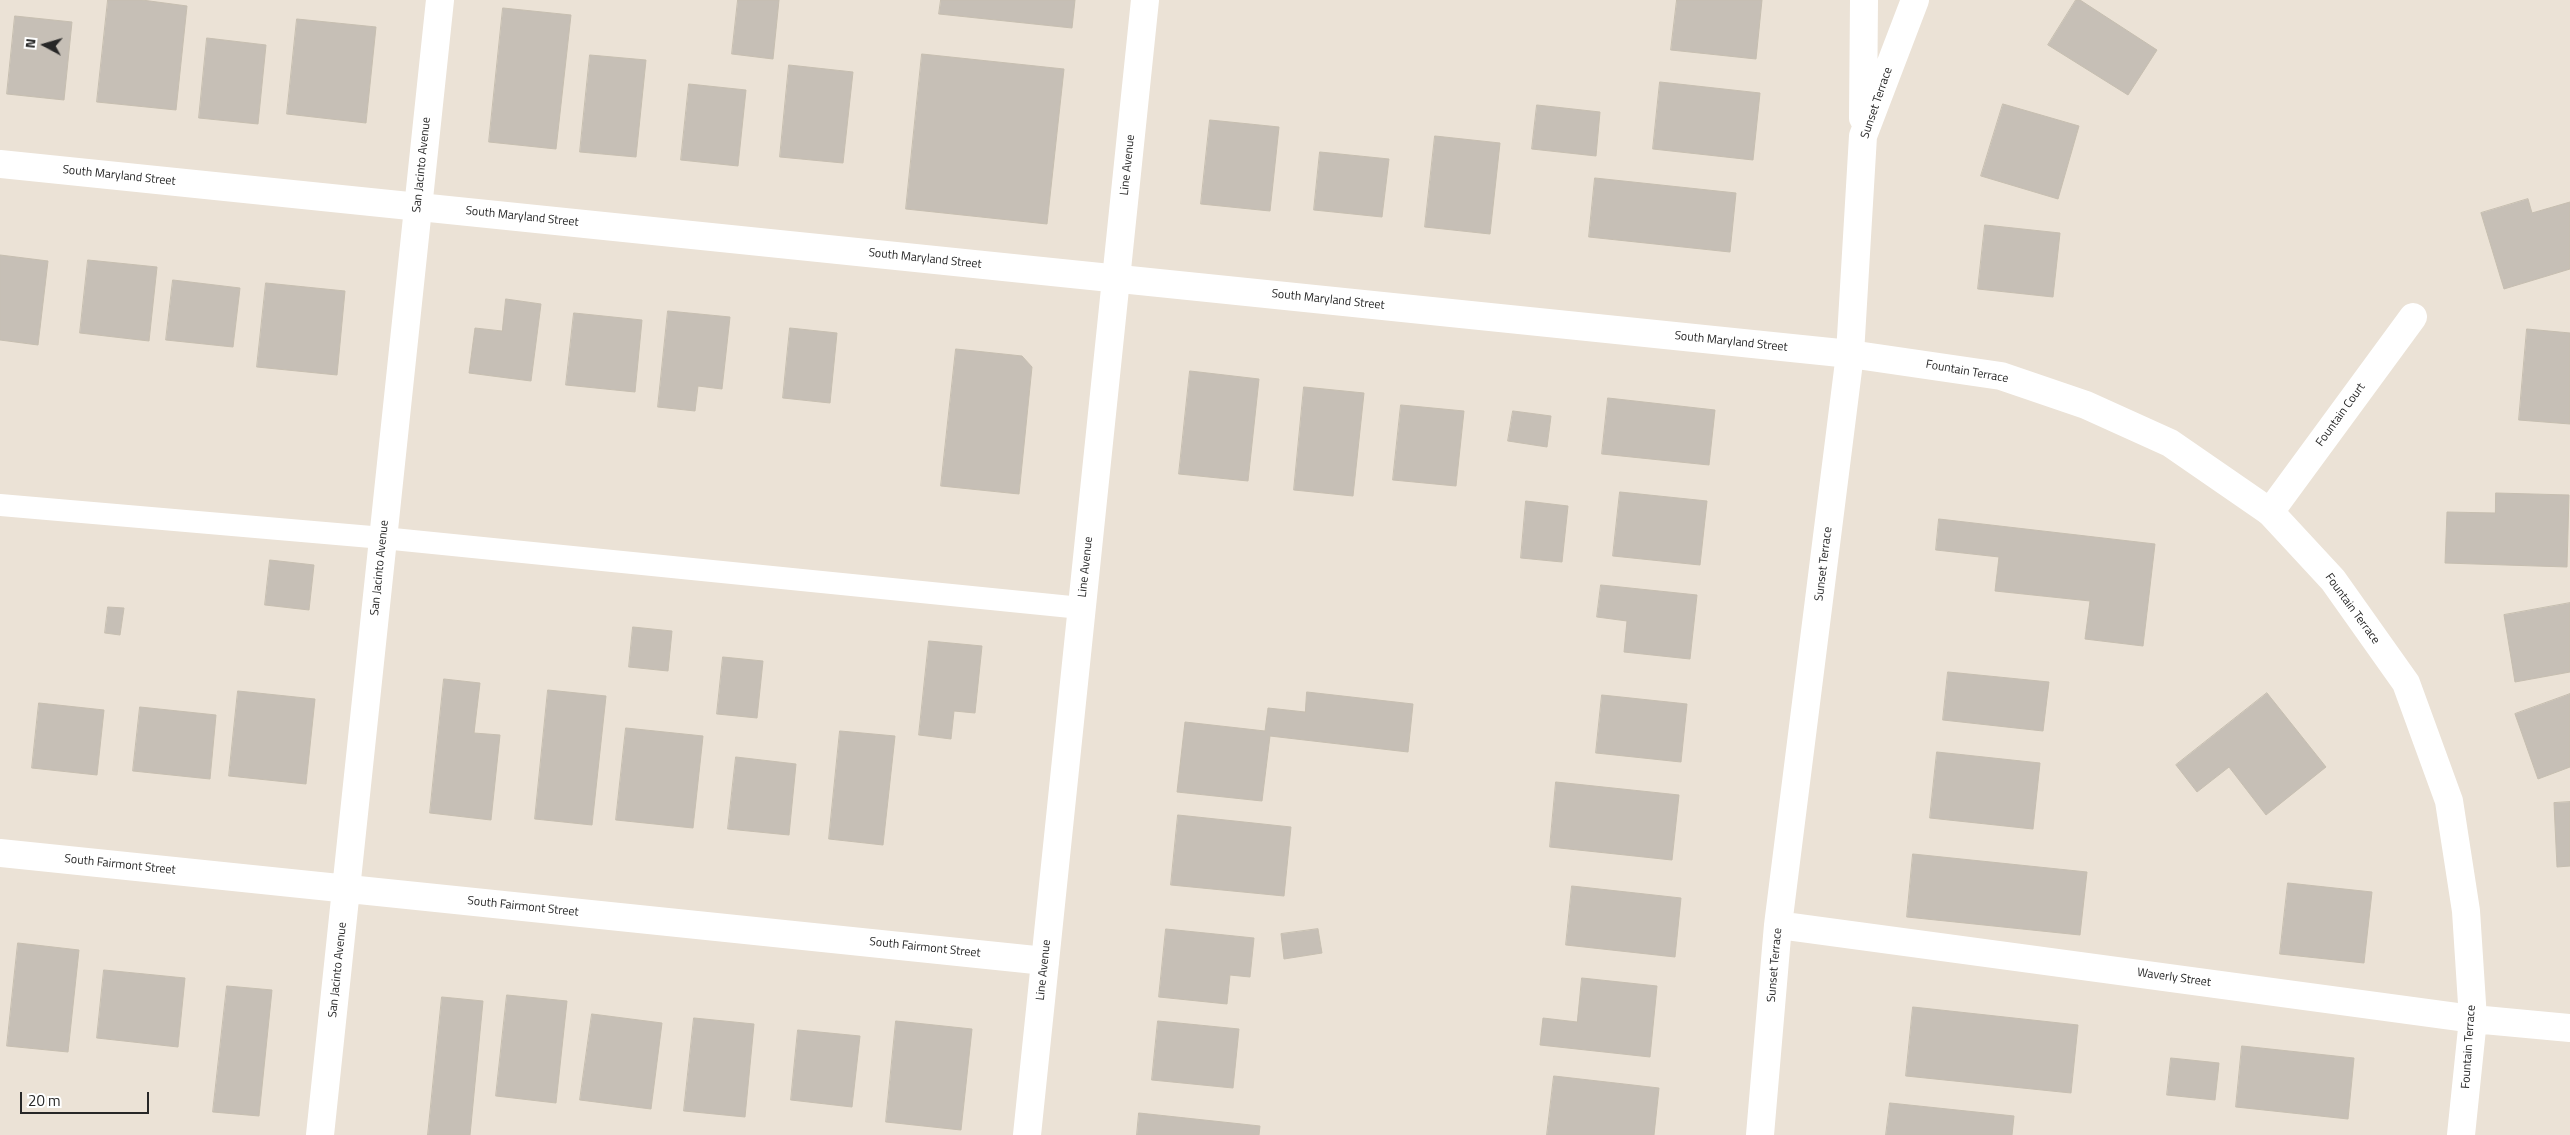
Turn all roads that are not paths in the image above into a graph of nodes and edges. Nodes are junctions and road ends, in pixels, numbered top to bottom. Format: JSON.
{"nodes":[{"id":1,"x":440,"y":0,"type":"edge"},
{"id":2,"x":1145,"y":0,"type":"edge"},
{"id":3,"x":1864,"y":0,"type":"edge"},
{"id":4,"x":1915,"y":0,"type":"edge"},
{"id":5,"x":1863,"y":136,"type":"junction"},
{"id":6,"x":0,"y":164,"type":"edge"},
{"id":7,"x":418,"y":207,"type":"junction"},
{"id":8,"x":1116,"y":278,"type":"junction"},
{"id":9,"x":2413,"y":317,"type":"dead end"},
{"id":10,"x":1850,"y":354,"type":"junction"},
{"id":11,"x":0,"y":505,"type":"edge"},
{"id":12,"x":2270,"y":512,"type":"junction"},
{"id":13,"x":383,"y":538,"type":"junction"},
{"id":14,"x":1082,"y":608,"type":"junction"},
{"id":15,"x":0,"y":853,"type":"edge"},
{"id":16,"x":346,"y":888,"type":"junction"},
{"id":17,"x":1778,"y":926,"type":"junction"},
{"id":18,"x":1045,"y":961,"type":"junction"},
{"id":19,"x":2473,"y":1018,"type":"junction"},
{"id":20,"x":2570,"y":1028,"type":"edge"},
{"id":21,"x":320,"y":1135,"type":"edge"},
{"id":22,"x":1027,"y":1135,"type":"edge"},
{"id":23,"x":1760,"y":1135,"type":"edge"},
{"id":24,"x":2461,"y":1135,"type":"edge"}],
"edges":[{"from":1,"to":7,"type":"street","name":"San Jacinto Avenue"},
{"from":2,"to":8,"type":"street","name":"Line Avenue"},
{"from":3,"to":5,"type":"street"},
{"from":4,"to":5,"type":"street","name":"Sunset Terrace"},
{"from":5,"to":10,"type":"street","name":"Sunset Terrace"},
{"from":6,"to":7,"type":"street","name":"South Maryland Street"},
{"from":7,"to":8,"type":"street","name":"South Maryland Street"},
{"from":7,"to":13,"type":"street","name":"San Jacinto Avenue"},
{"from":8,"to":10,"type":"street","name":"South Maryland Street"},
{"from":8,"to":14,"type":"street","name":"Line Avenue"},
{"from":9,"to":12,"type":"street","name":"Fountain Court"},
{"from":10,"to":12,"type":"street","name":"Fountain Terrace"},
{"from":10,"to":17,"type":"street","name":"Sunset Terrace"},
{"from":11,"to":13,"type":"lane"},
{"from":12,"to":19,"type":"street","name":"Fountain Terrace"},
{"from":13,"to":14,"type":"lane"},
{"from":13,"to":16,"type":"street","name":"San Jacinto Avenue"},
{"from":14,"to":18,"type":"street","name":"Line Avenue"},
{"from":15,"to":16,"type":"street","name":"South Fairmont Street"},
{"from":16,"to":18,"type":"street","name":"South Fairmont Street"},
{"from":16,"to":21,"type":"street","name":"San Jacinto Avenue"},
{"from":17,"to":19,"type":"street","name":"Waverly Street"},
{"from":17,"to":23,"type":"street","name":"Sunset Terrace"},
{"from":18,"to":22,"type":"street","name":"Line Avenue"},
{"from":19,"to":20,"type":"street","name":"Waverly Street"},
{"from":19,"to":24,"type":"street","name":"Fountain Terrace"}]}
